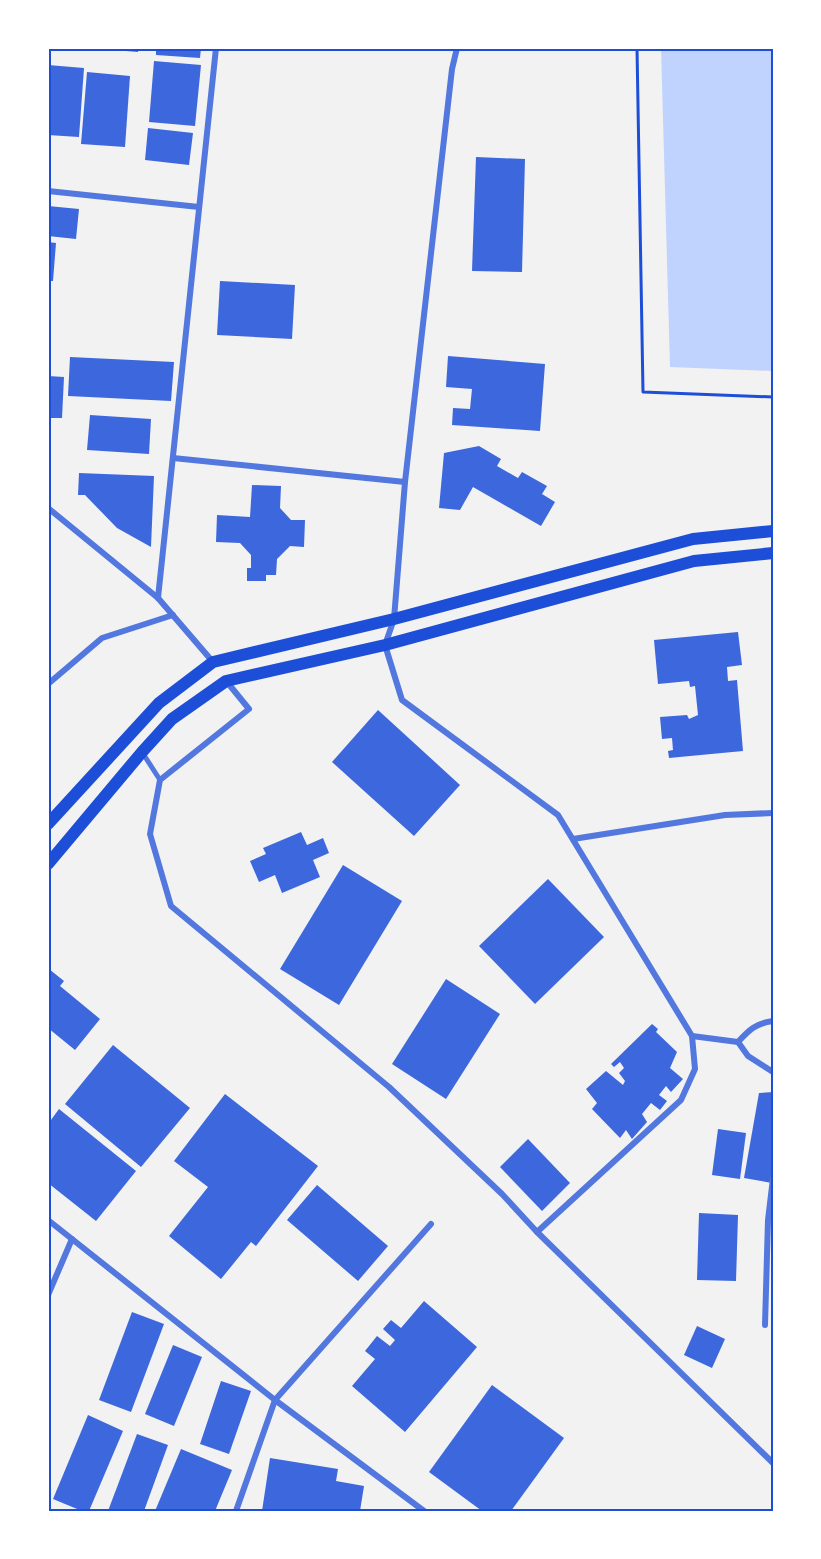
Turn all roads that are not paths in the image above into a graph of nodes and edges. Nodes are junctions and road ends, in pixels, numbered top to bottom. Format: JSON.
{"nodes":[{"id":1,"x":216,"y":48,"type":"edge"},
{"id":2,"x":457,"y":48,"type":"edge"},
{"id":3,"x":48,"y":191,"type":"edge"},
{"id":4,"x":199,"y":207,"type":"junction"},
{"id":5,"x":173,"y":458,"type":"junction"},
{"id":6,"x":405,"y":482,"type":"junction"},
{"id":7,"x":48,"y":508,"type":"edge"},
{"id":8,"x":773,"y":531,"type":"edge"},
{"id":9,"x":773,"y":553,"type":"edge"},
{"id":10,"x":158,"y":598,"type":"junction"},
{"id":11,"x":173,"y":615,"type":"junction"},
{"id":12,"x":394,"y":619,"type":"junction"},
{"id":13,"x":385,"y":645,"type":"junction"},
{"id":14,"x":213,"y":662,"type":"junction"},
{"id":15,"x":226,"y":681,"type":"junction"},
{"id":16,"x":48,"y":684,"type":"edge"},
{"id":17,"x":142,"y":752,"type":"junction"},
{"id":18,"x":160,"y":780,"type":"junction"},
{"id":19,"x":773,"y":813,"type":"edge"},
{"id":20,"x":48,"y":824,"type":"edge"},
{"id":21,"x":573,"y":839,"type":"junction"},
{"id":22,"x":48,"y":864,"type":"edge"},
{"id":23,"x":773,"y":1021,"type":"edge"},
{"id":24,"x":692,"y":1036,"type":"junction"},
{"id":25,"x":738,"y":1042,"type":"junction"},
{"id":26,"x":773,"y":1071,"type":"edge"},
{"id":27,"x":773,"y":1178,"type":"edge"},
{"id":28,"x":48,"y":1220,"type":"edge"},
{"id":29,"x":431,"y":1224,"type":"dead end"},
{"id":30,"x":537,"y":1232,"type":"junction"},
{"id":31,"x":72,"y":1239,"type":"junction"},
{"id":32,"x":48,"y":1295,"type":"edge"},
{"id":33,"x":765,"y":1324,"type":"dead end"},
{"id":34,"x":275,"y":1400,"type":"junction"},
{"id":35,"x":773,"y":1463,"type":"edge"},
{"id":36,"x":236,"y":1511,"type":"edge"},
{"id":37,"x":424,"y":1511,"type":"edge"}],
"edges":[{"from":1,"to":4,"type":"street"},
{"from":2,"to":6,"type":"street"},
{"from":3,"to":4,"type":"street"},
{"from":4,"to":5,"type":"street"},
{"from":5,"to":6,"type":"street"},
{"from":5,"to":10,"type":"street"},
{"from":6,"to":12,"type":"street"},
{"from":7,"to":10,"type":"street"},
{"from":8,"to":12,"type":"main road"},
{"from":9,"to":13,"type":"main road"},
{"from":10,"to":11,"type":"street"},
{"from":11,"to":14,"type":"street"},
{"from":11,"to":16,"type":"street"},
{"from":12,"to":13,"type":"street"},
{"from":12,"to":14,"type":"main road"},
{"from":13,"to":15,"type":"main road"},
{"from":13,"to":21,"type":"street"},
{"from":14,"to":20,"type":"main road"},
{"from":15,"to":17,"type":"main road"},
{"from":15,"to":18,"type":"street"},
{"from":17,"to":18,"type":"street"},
{"from":17,"to":22,"type":"main road"},
{"from":18,"to":30,"type":"street"},
{"from":19,"to":21,"type":"street"},
{"from":21,"to":24,"type":"street"},
{"from":23,"to":25,"type":"street"},
{"from":24,"to":25,"type":"street"},
{"from":24,"to":30,"type":"street"},
{"from":25,"to":26,"type":"street"},
{"from":27,"to":33,"type":"street"},
{"from":28,"to":31,"type":"street"},
{"from":29,"to":34,"type":"street"},
{"from":30,"to":35,"type":"street"},
{"from":31,"to":32,"type":"street"},
{"from":31,"to":34,"type":"street"},
{"from":34,"to":36,"type":"street"},
{"from":34,"to":37,"type":"street"}]}
